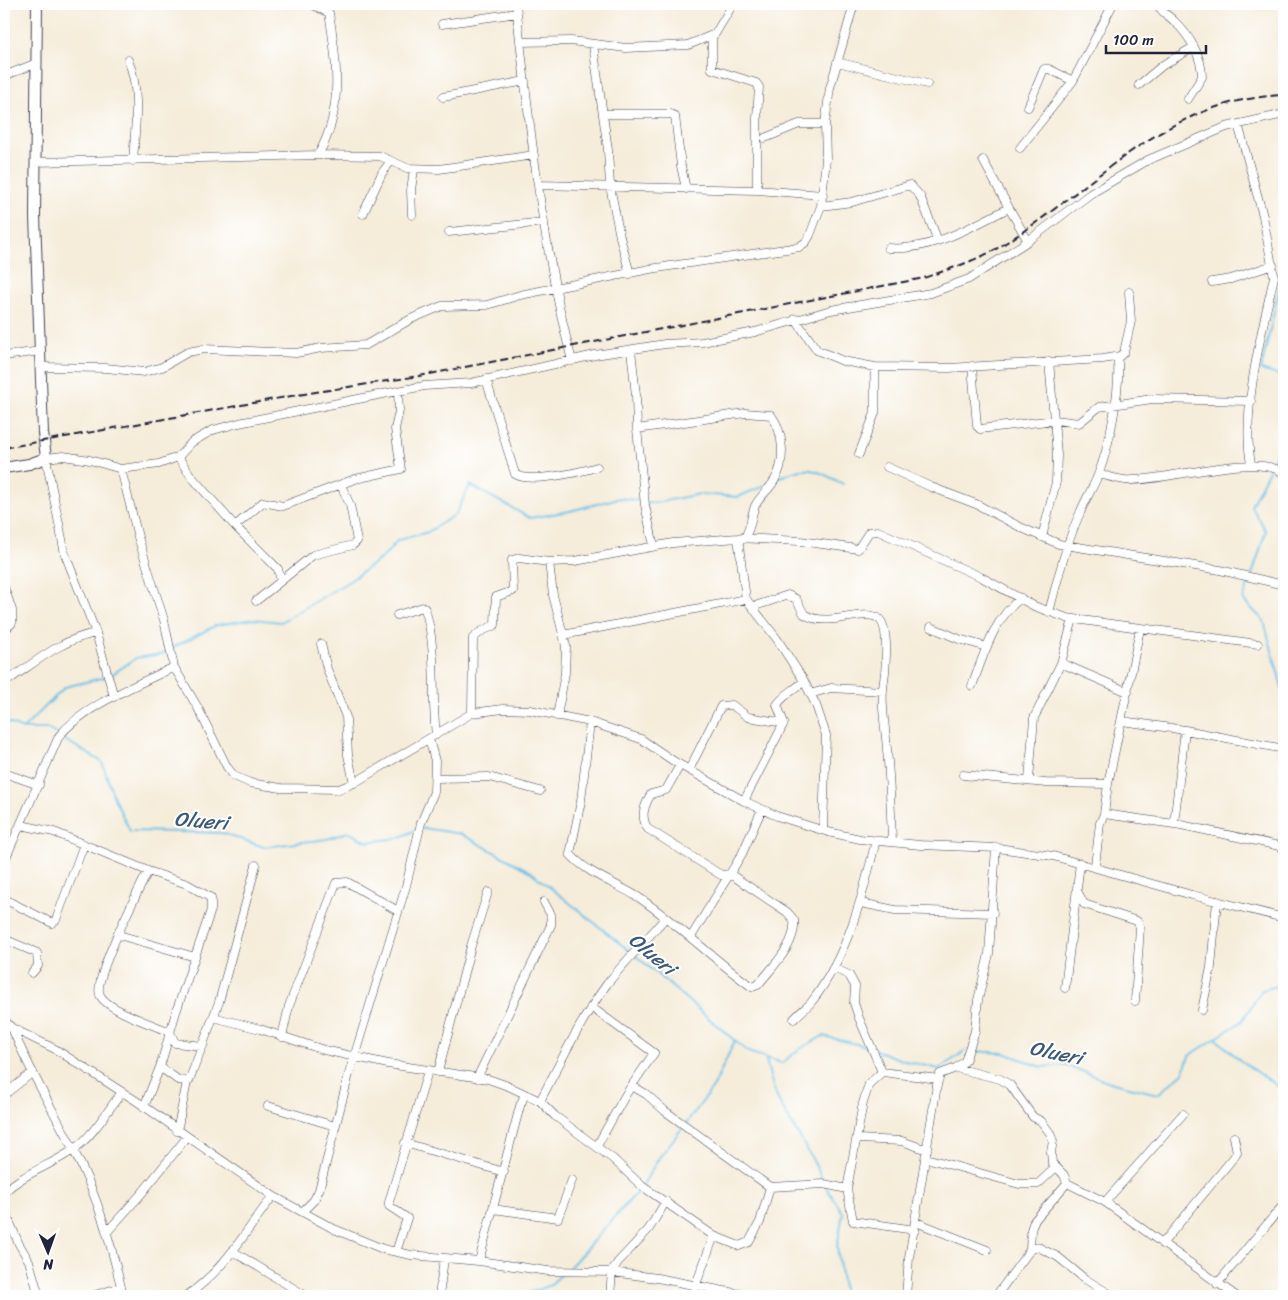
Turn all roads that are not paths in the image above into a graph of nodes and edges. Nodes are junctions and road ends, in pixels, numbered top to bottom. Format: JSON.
{"nodes":[{"id":1,"x":37,"y":4,"type":"edge"},
{"id":2,"x":311,"y":4,"type":"edge"},
{"id":3,"x":516,"y":4,"type":"edge"},
{"id":4,"x":733,"y":4,"type":"edge"},
{"id":5,"x":854,"y":4,"type":"edge"},
{"id":6,"x":1113,"y":4,"type":"edge"},
{"id":7,"x":1158,"y":4,"type":"edge"},
{"id":8,"x":517,"y":13,"type":"junction"},
{"id":9,"x":442,"y":24,"type":"dead end"},
{"id":10,"x":712,"y":36,"type":"junction"},
{"id":11,"x":520,"y":42,"type":"junction"},
{"id":12,"x":593,"y":45,"type":"junction"},
{"id":13,"x":1194,"y":47,"type":"junction"},
{"id":14,"x":128,"y":60,"type":"dead end"},
{"id":15,"x":837,"y":62,"type":"junction"},
{"id":16,"x":37,"y":63,"type":"junction"},
{"id":17,"x":4,"y":76,"type":"edge"},
{"id":18,"x":525,"y":81,"type":"junction"},
{"id":19,"x":1073,"y":81,"type":"junction"},
{"id":20,"x":927,"y":84,"type":"dead end"},
{"id":21,"x":1139,"y":85,"type":"dead end"},
{"id":22,"x":443,"y":97,"type":"dead end"},
{"id":23,"x":1188,"y":100,"type":"dead end"},
{"id":24,"x":1028,"y":106,"type":"dead end"},
{"id":25,"x":603,"y":114,"type":"junction"},
{"id":26,"x":1284,"y":114,"type":"edge"},
{"id":27,"x":825,"y":124,"type":"junction"},
{"id":28,"x":1238,"y":124,"type":"junction"},
{"id":29,"x":765,"y":138,"type":"dead end"},
{"id":30,"x":1020,"y":148,"type":"dead end"},
{"id":31,"x":318,"y":154,"type":"junction"},
{"id":32,"x":534,"y":155,"type":"junction"},
{"id":33,"x":391,"y":160,"type":"junction"},
{"id":34,"x":983,"y":160,"type":"dead end"},
{"id":35,"x":133,"y":161,"type":"junction"},
{"id":36,"x":36,"y":162,"type":"junction"},
{"id":37,"x":414,"y":169,"type":"junction"},
{"id":38,"x":538,"y":185,"type":"junction"},
{"id":39,"x":610,"y":186,"type":"junction"},
{"id":40,"x":686,"y":189,"type":"junction"},
{"id":41,"x":757,"y":190,"type":"junction"},
{"id":42,"x":822,"y":195,"type":"junction"},
{"id":43,"x":821,"y":206,"type":"junction"},
{"id":44,"x":1009,"y":208,"type":"junction"},
{"id":45,"x":363,"y":214,"type":"dead end"},
{"id":46,"x":412,"y":215,"type":"dead end"},
{"id":47,"x":544,"y":222,"type":"junction"},
{"id":48,"x":449,"y":232,"type":"dead end"},
{"id":49,"x":938,"y":241,"type":"junction"},
{"id":50,"x":1028,"y":241,"type":"junction"},
{"id":51,"x":888,"y":248,"type":"dead end"},
{"id":52,"x":1273,"y":265,"type":"junction"},
{"id":53,"x":630,"y":274,"type":"junction"},
{"id":54,"x":1212,"y":282,"type":"dead end"},
{"id":55,"x":556,"y":288,"type":"junction"},
{"id":56,"x":1129,"y":292,"type":"dead end"},
{"id":57,"x":795,"y":319,"type":"junction"},
{"id":58,"x":631,"y":350,"type":"junction"},
{"id":59,"x":41,"y":351,"type":"junction"},
{"id":60,"x":4,"y":356,"type":"edge"},
{"id":61,"x":572,"y":361,"type":"junction"},
{"id":62,"x":1049,"y":361,"type":"junction"},
{"id":63,"x":1118,"y":363,"type":"dead end"},
{"id":64,"x":972,"y":366,"type":"junction"},
{"id":65,"x":41,"y":367,"type":"junction"},
{"id":66,"x":875,"y":367,"type":"junction"},
{"id":67,"x":486,"y":380,"type":"junction"},
{"id":68,"x":398,"y":391,"type":"junction"},
{"id":69,"x":1251,"y":401,"type":"junction"},
{"id":70,"x":1114,"y":404,"type":"junction"},
{"id":71,"x":1055,"y":420,"type":"junction"},
{"id":72,"x":637,"y":429,"type":"junction"},
{"id":73,"x":859,"y":454,"type":"dead end"},
{"id":74,"x":178,"y":457,"type":"junction"},
{"id":75,"x":46,"y":458,"type":"junction"},
{"id":76,"x":1251,"y":464,"type":"junction"},
{"id":77,"x":597,"y":467,"type":"dead end"},
{"id":78,"x":886,"y":467,"type":"dead end"},
{"id":79,"x":4,"y":468,"type":"edge"},
{"id":80,"x":121,"y":469,"type":"junction"},
{"id":81,"x":1099,"y":474,"type":"junction"},
{"id":82,"x":1284,"y":474,"type":"edge"},
{"id":83,"x":342,"y":485,"type":"junction"},
{"id":84,"x":235,"y":526,"type":"junction"},
{"id":85,"x":1042,"y":537,"type":"junction"},
{"id":86,"x":741,"y":538,"type":"junction"},
{"id":87,"x":654,"y":546,"type":"junction"},
{"id":88,"x":1068,"y":546,"type":"junction"},
{"id":89,"x":549,"y":562,"type":"junction"},
{"id":90,"x":281,"y":581,"type":"junction"},
{"id":91,"x":1284,"y":585,"type":"edge"},
{"id":92,"x":4,"y":587,"type":"edge"},
{"id":93,"x":1021,"y":598,"type":"junction"},
{"id":94,"x":746,"y":599,"type":"junction"},
{"id":95,"x":256,"y":601,"type":"dead end"},
{"id":96,"x":752,"y":607,"type":"junction"},
{"id":97,"x":1049,"y":612,"type":"junction"},
{"id":98,"x":396,"y":615,"type":"dead end"},
{"id":99,"x":1073,"y":619,"type":"junction"},
{"id":100,"x":931,"y":627,"type":"dead end"},
{"id":101,"x":1140,"y":629,"type":"junction"},
{"id":102,"x":4,"y":631,"type":"edge"},
{"id":103,"x":96,"y":633,"type":"junction"},
{"id":104,"x":563,"y":635,"type":"junction"},
{"id":105,"x":321,"y":644,"type":"dead end"},
{"id":106,"x":1258,"y":644,"type":"dead end"},
{"id":107,"x":987,"y":647,"type":"junction"},
{"id":108,"x":1061,"y":663,"type":"junction"},
{"id":109,"x":174,"y":667,"type":"junction"},
{"id":110,"x":804,"y":682,"type":"junction"},
{"id":111,"x":4,"y":683,"type":"edge"},
{"id":112,"x":972,"y":686,"type":"dead end"},
{"id":113,"x":883,"y":691,"type":"junction"},
{"id":114,"x":1128,"y":692,"type":"junction"},
{"id":115,"x":810,"y":694,"type":"junction"},
{"id":116,"x":114,"y":697,"type":"junction"},
{"id":117,"x":472,"y":713,"type":"junction"},
{"id":118,"x":557,"y":716,"type":"junction"},
{"id":119,"x":1122,"y":721,"type":"junction"},
{"id":120,"x":590,"y":722,"type":"junction"},
{"id":121,"x":784,"y":723,"type":"junction"},
{"id":122,"x":1185,"y":730,"type":"junction"},
{"id":123,"x":432,"y":737,"type":"junction"},
{"id":124,"x":1284,"y":748,"type":"edge"},
{"id":125,"x":680,"y":765,"type":"junction"},
{"id":126,"x":689,"y":770,"type":"junction"},
{"id":127,"x":4,"y":773,"type":"edge"},
{"id":128,"x":963,"y":775,"type":"dead end"},
{"id":129,"x":436,"y":778,"type":"junction"},
{"id":130,"x":1029,"y":780,"type":"junction"},
{"id":131,"x":354,"y":783,"type":"junction"},
{"id":132,"x":1108,"y":784,"type":"junction"},
{"id":133,"x":39,"y":785,"type":"junction"},
{"id":134,"x":540,"y":790,"type":"dead end"},
{"id":135,"x":744,"y":801,"type":"junction"},
{"id":136,"x":762,"y":809,"type":"junction"},
{"id":137,"x":1104,"y":814,"type":"junction"},
{"id":138,"x":1174,"y":824,"type":"junction"},
{"id":139,"x":22,"y":825,"type":"junction"},
{"id":140,"x":823,"y":830,"type":"junction"},
{"id":141,"x":876,"y":840,"type":"junction"},
{"id":142,"x":892,"y":842,"type":"junction"},
{"id":143,"x":84,"y":844,"type":"junction"},
{"id":144,"x":996,"y":847,"type":"junction"},
{"id":145,"x":1284,"y":848,"type":"edge"},
{"id":146,"x":4,"y":862,"type":"edge"},
{"id":147,"x":1080,"y":863,"type":"junction"},
{"id":148,"x":256,"y":865,"type":"dead end"},
{"id":149,"x":1095,"y":866,"type":"junction"},
{"id":150,"x":148,"y":872,"type":"junction"},
{"id":151,"x":730,"y":874,"type":"junction"},
{"id":152,"x":1077,"y":891,"type":"junction"},
{"id":153,"x":488,"y":892,"type":"dead end"},
{"id":154,"x":4,"y":899,"type":"edge"},
{"id":155,"x":1217,"y":901,"type":"junction"},
{"id":156,"x":544,"y":902,"type":"dead end"},
{"id":157,"x":861,"y":902,"type":"junction"},
{"id":158,"x":398,"y":911,"type":"junction"},
{"id":159,"x":993,"y":913,"type":"junction"},
{"id":160,"x":665,"y":918,"type":"junction"},
{"id":161,"x":1284,"y":918,"type":"edge"},
{"id":162,"x":119,"y":935,"type":"junction"},
{"id":163,"x":691,"y":937,"type":"junction"},
{"id":164,"x":4,"y":939,"type":"edge"},
{"id":165,"x":196,"y":957,"type":"junction"},
{"id":166,"x":833,"y":968,"type":"junction"},
{"id":167,"x":32,"y":973,"type":"dead end"},
{"id":168,"x":1065,"y":988,"type":"dead end"},
{"id":169,"x":1135,"y":1000,"type":"dead end"},
{"id":170,"x":590,"y":1007,"type":"junction"},
{"id":171,"x":1202,"y":1010,"type":"dead end"},
{"id":172,"x":213,"y":1017,"type":"junction"},
{"id":173,"x":794,"y":1019,"type":"dead end"},
{"id":174,"x":4,"y":1020,"type":"edge"},
{"id":175,"x":12,"y":1028,"type":"junction"},
{"id":176,"x":170,"y":1032,"type":"junction"},
{"id":177,"x":282,"y":1037,"type":"junction"},
{"id":178,"x":203,"y":1046,"type":"junction"},
{"id":179,"x":355,"y":1057,"type":"junction"},
{"id":180,"x":160,"y":1067,"type":"junction"},
{"id":181,"x":956,"y":1068,"type":"junction"},
{"id":182,"x":428,"y":1071,"type":"junction"},
{"id":183,"x":33,"y":1072,"type":"junction"},
{"id":184,"x":438,"y":1072,"type":"junction"},
{"id":185,"x":882,"y":1072,"type":"junction"},
{"id":186,"x":477,"y":1078,"type":"junction"},
{"id":187,"x":939,"y":1079,"type":"junction"},
{"id":188,"x":187,"y":1082,"type":"junction"},
{"id":189,"x":632,"y":1086,"type":"junction"},
{"id":190,"x":122,"y":1092,"type":"junction"},
{"id":191,"x":525,"y":1094,"type":"junction"},
{"id":192,"x":4,"y":1095,"type":"edge"},
{"id":193,"x":540,"y":1101,"type":"junction"},
{"id":194,"x":144,"y":1106,"type":"junction"},
{"id":195,"x":268,"y":1106,"type":"dead end"},
{"id":196,"x":1183,"y":1114,"type":"dead end"},
{"id":197,"x":335,"y":1126,"type":"junction"},
{"id":198,"x":176,"y":1131,"type":"junction"},
{"id":199,"x":186,"y":1137,"type":"junction"},
{"id":200,"x":1234,"y":1137,"type":"dead end"},
{"id":201,"x":857,"y":1138,"type":"junction"},
{"id":202,"x":405,"y":1144,"type":"junction"},
{"id":203,"x":597,"y":1146,"type":"junction"},
{"id":204,"x":74,"y":1150,"type":"junction"},
{"id":205,"x":927,"y":1154,"type":"junction"},
{"id":206,"x":1055,"y":1168,"type":"junction"},
{"id":207,"x":504,"y":1172,"type":"junction"},
{"id":208,"x":572,"y":1180,"type":"dead end"},
{"id":209,"x":1067,"y":1183,"type":"junction"},
{"id":210,"x":770,"y":1187,"type":"junction"},
{"id":211,"x":847,"y":1189,"type":"junction"},
{"id":212,"x":4,"y":1192,"type":"edge"},
{"id":213,"x":274,"y":1196,"type":"junction"},
{"id":214,"x":666,"y":1201,"type":"junction"},
{"id":215,"x":1105,"y":1202,"type":"junction"},
{"id":216,"x":1284,"y":1204,"type":"edge"},
{"id":217,"x":4,"y":1208,"type":"edge"},
{"id":218,"x":493,"y":1209,"type":"junction"},
{"id":219,"x":302,"y":1212,"type":"junction"},
{"id":220,"x":916,"y":1226,"type":"junction"},
{"id":221,"x":107,"y":1232,"type":"junction"},
{"id":222,"x":714,"y":1236,"type":"junction"},
{"id":223,"x":1162,"y":1244,"type":"junction"},
{"id":224,"x":988,"y":1250,"type":"dead end"},
{"id":225,"x":1030,"y":1250,"type":"junction"},
{"id":226,"x":234,"y":1252,"type":"junction"},
{"id":227,"x":396,"y":1252,"type":"junction"},
{"id":228,"x":444,"y":1259,"type":"junction"},
{"id":229,"x":479,"y":1261,"type":"junction"},
{"id":230,"x":612,"y":1272,"type":"junction"},
{"id":231,"x":1217,"y":1284,"type":"junction"},
{"id":232,"x":121,"y":1287,"type":"junction"},
{"id":233,"x":695,"y":1287,"type":"junction"},
{"id":234,"x":909,"y":1295,"type":"edge"},
{"id":235,"x":39,"y":1296,"type":"edge"},
{"id":236,"x":92,"y":1296,"type":"edge"},
{"id":237,"x":123,"y":1296,"type":"edge"},
{"id":238,"x":186,"y":1296,"type":"edge"},
{"id":239,"x":306,"y":1296,"type":"edge"},
{"id":240,"x":439,"y":1296,"type":"edge"},
{"id":241,"x":610,"y":1296,"type":"edge"},
{"id":242,"x":750,"y":1296,"type":"edge"},
{"id":243,"x":996,"y":1296,"type":"edge"},
{"id":244,"x":1113,"y":1296,"type":"edge"},
{"id":245,"x":1236,"y":1296,"type":"edge"}],
"edges":[{"from":1,"to":16,"type":"street"},
{"from":2,"to":31,"type":"street"},
{"from":3,"to":8,"type":"street"},
{"from":4,"to":10,"type":"street"},
{"from":5,"to":15,"type":"street"},
{"from":6,"to":19,"type":"street"},
{"from":7,"to":13,"type":"street"},
{"from":8,"to":9,"type":"street"},
{"from":8,"to":11,"type":"street"},
{"from":10,"to":12,"type":"street"},
{"from":10,"to":41,"type":"street"},
{"from":11,"to":12,"type":"street"},
{"from":11,"to":18,"type":"street"},
{"from":12,"to":25,"type":"street"},
{"from":13,"to":21,"type":"street"},
{"from":13,"to":23,"type":"street"},
{"from":14,"to":35,"type":"street"},
{"from":15,"to":20,"type":"street"},
{"from":15,"to":27,"type":"street"},
{"from":16,"to":17,"type":"street"},
{"from":16,"to":36,"type":"street"},
{"from":18,"to":22,"type":"street"},
{"from":18,"to":32,"type":"street"},
{"from":19,"to":24,"type":"street"},
{"from":19,"to":30,"type":"street"},
{"from":25,"to":39,"type":"street"},
{"from":25,"to":40,"type":"street"},
{"from":26,"to":28,"type":"street"},
{"from":27,"to":29,"type":"street"},
{"from":27,"to":42,"type":"street"},
{"from":28,"to":50,"type":"street"},
{"from":28,"to":52,"type":"street"},
{"from":31,"to":33,"type":"street"},
{"from":31,"to":35,"type":"street"},
{"from":32,"to":37,"type":"street"},
{"from":32,"to":38,"type":"street"},
{"from":33,"to":37,"type":"street"},
{"from":33,"to":45,"type":"street"},
{"from":34,"to":44,"type":"street"},
{"from":35,"to":36,"type":"street"},
{"from":36,"to":59,"type":"street"},
{"from":37,"to":46,"type":"street"},
{"from":38,"to":39,"type":"street"},
{"from":38,"to":47,"type":"street"},
{"from":39,"to":40,"type":"street"},
{"from":39,"to":53,"type":"street"},
{"from":40,"to":41,"type":"street"},
{"from":41,"to":42,"type":"street"},
{"from":42,"to":43,"type":"street"},
{"from":43,"to":49,"type":"street"},
{"from":43,"to":53,"type":"street"},
{"from":44,"to":49,"type":"street"},
{"from":44,"to":50,"type":"street"},
{"from":47,"to":48,"type":"street"},
{"from":47,"to":55,"type":"street"},
{"from":49,"to":51,"type":"street"},
{"from":50,"to":57,"type":"street"},
{"from":52,"to":54,"type":"street"},
{"from":52,"to":69,"type":"street"},
{"from":53,"to":55,"type":"street"},
{"from":55,"to":61,"type":"street"},
{"from":55,"to":65,"type":"street"},
{"from":56,"to":62,"type":"street"},
{"from":57,"to":58,"type":"street"},
{"from":57,"to":66,"type":"street"},
{"from":58,"to":61,"type":"street"},
{"from":58,"to":72,"type":"street"},
{"from":59,"to":60,"type":"street"},
{"from":59,"to":65,"type":"street"},
{"from":61,"to":67,"type":"street"},
{"from":62,"to":64,"type":"street"},
{"from":62,"to":71,"type":"street"},
{"from":63,"to":70,"type":"street"},
{"from":64,"to":66,"type":"street"},
{"from":64,"to":71,"type":"street"},
{"from":65,"to":75,"type":"street"},
{"from":66,"to":73,"type":"street"},
{"from":67,"to":68,"type":"street"},
{"from":67,"to":77,"type":"street"},
{"from":68,"to":74,"type":"street"},
{"from":68,"to":83,"type":"street"},
{"from":69,"to":70,"type":"street"},
{"from":69,"to":76,"type":"street"},
{"from":70,"to":71,"type":"street"},
{"from":70,"to":81,"type":"street"},
{"from":71,"to":85,"type":"street"},
{"from":72,"to":86,"type":"street"},
{"from":72,"to":87,"type":"street"},
{"from":74,"to":80,"type":"street"},
{"from":74,"to":84,"type":"street"},
{"from":75,"to":79,"type":"street"},
{"from":75,"to":80,"type":"street"},
{"from":75,"to":103,"type":"street"},
{"from":76,"to":81,"type":"street"},
{"from":76,"to":82,"type":"street"},
{"from":78,"to":85,"type":"street"},
{"from":80,"to":109,"type":"street"},
{"from":81,"to":88,"type":"street"},
{"from":83,"to":84,"type":"street"},
{"from":83,"to":90,"type":"street"},
{"from":84,"to":90,"type":"street"},
{"from":85,"to":88,"type":"street"},
{"from":86,"to":87,"type":"street"},
{"from":86,"to":93,"type":"street"},
{"from":86,"to":94,"type":"street"},
{"from":87,"to":89,"type":"street"},
{"from":88,"to":91,"type":"street"},
{"from":88,"to":97,"type":"street"},
{"from":89,"to":104,"type":"street"},
{"from":89,"to":117,"type":"street"},
{"from":90,"to":95,"type":"street"},
{"from":92,"to":102,"type":"street"},
{"from":93,"to":97,"type":"street"},
{"from":93,"to":107,"type":"street"},
{"from":94,"to":96,"type":"street"},
{"from":94,"to":104,"type":"street"},
{"from":96,"to":110,"type":"street"},
{"from":96,"to":113,"type":"street"},
{"from":97,"to":99,"type":"street"},
{"from":98,"to":123,"type":"street"},
{"from":99,"to":101,"type":"street"},
{"from":99,"to":108,"type":"street"},
{"from":100,"to":107,"type":"street"},
{"from":101,"to":106,"type":"street"},
{"from":101,"to":114,"type":"street"},
{"from":103,"to":111,"type":"street"},
{"from":103,"to":116,"type":"street"},
{"from":104,"to":118,"type":"street"},
{"from":105,"to":131,"type":"street"},
{"from":107,"to":112,"type":"street"},
{"from":108,"to":114,"type":"street"},
{"from":108,"to":130,"type":"street"},
{"from":109,"to":116,"type":"street"},
{"from":109,"to":131,"type":"street"},
{"from":110,"to":115,"type":"street"},
{"from":110,"to":121,"type":"street"},
{"from":113,"to":115,"type":"street"},
{"from":113,"to":142,"type":"street"},
{"from":114,"to":119,"type":"street"},
{"from":115,"to":140,"type":"street"},
{"from":116,"to":133,"type":"street"},
{"from":117,"to":118,"type":"street"},
{"from":117,"to":123,"type":"street"},
{"from":118,"to":120,"type":"street"},
{"from":119,"to":122,"type":"street"},
{"from":119,"to":132,"type":"street"},
{"from":120,"to":125,"type":"street"},
{"from":120,"to":160,"type":"street"},
{"from":121,"to":126,"type":"street"},
{"from":121,"to":135,"type":"street"},
{"from":122,"to":124,"type":"street"},
{"from":122,"to":138,"type":"street"},
{"from":123,"to":129,"type":"street"},
{"from":123,"to":131,"type":"street"},
{"from":125,"to":126,"type":"street"},
{"from":125,"to":151,"type":"street"},
{"from":126,"to":135,"type":"street"},
{"from":127,"to":133,"type":"street"},
{"from":128,"to":130,"type":"street"},
{"from":129,"to":134,"type":"street"},
{"from":129,"to":158,"type":"street"},
{"from":130,"to":132,"type":"street"},
{"from":132,"to":137,"type":"street"},
{"from":133,"to":139,"type":"street"},
{"from":135,"to":136,"type":"street"},
{"from":136,"to":140,"type":"street"},
{"from":136,"to":151,"type":"street"},
{"from":137,"to":138,"type":"street"},
{"from":137,"to":149,"type":"street"},
{"from":138,"to":145,"type":"street"},
{"from":139,"to":143,"type":"street"},
{"from":139,"to":146,"type":"street"},
{"from":140,"to":141,"type":"street"},
{"from":141,"to":142,"type":"street"},
{"from":141,"to":157,"type":"street"},
{"from":142,"to":144,"type":"street"},
{"from":143,"to":150,"type":"street"},
{"from":143,"to":154,"type":"street"},
{"from":144,"to":147,"type":"street"},
{"from":144,"to":159,"type":"street"},
{"from":147,"to":149,"type":"street"},
{"from":147,"to":152,"type":"street"},
{"from":148,"to":172,"type":"street"},
{"from":149,"to":155,"type":"street"},
{"from":150,"to":162,"type":"street"},
{"from":150,"to":165,"type":"street"},
{"from":151,"to":163,"type":"street"},
{"from":151,"to":163,"type":"street"},
{"from":152,"to":168,"type":"street"},
{"from":152,"to":169,"type":"street"},
{"from":153,"to":184,"type":"street"},
{"from":155,"to":161,"type":"street"},
{"from":155,"to":171,"type":"street"},
{"from":156,"to":186,"type":"street"},
{"from":157,"to":159,"type":"street"},
{"from":157,"to":166,"type":"street"},
{"from":158,"to":177,"type":"street"},
{"from":158,"to":179,"type":"street"},
{"from":159,"to":181,"type":"street"},
{"from":160,"to":163,"type":"street"},
{"from":160,"to":170,"type":"street"},
{"from":162,"to":165,"type":"street"},
{"from":162,"to":176,"type":"street"},
{"from":164,"to":167,"type":"street"},
{"from":165,"to":176,"type":"street"},
{"from":166,"to":173,"type":"street"},
{"from":166,"to":185,"type":"street"},
{"from":170,"to":189,"type":"street"},
{"from":170,"to":193,"type":"street"},
{"from":172,"to":177,"type":"street"},
{"from":172,"to":178,"type":"street"},
{"from":174,"to":175,"type":"street"},
{"from":175,"to":183,"type":"street"},
{"from":175,"to":190,"type":"street"},
{"from":176,"to":178,"type":"street"},
{"from":176,"to":180,"type":"street"},
{"from":177,"to":179,"type":"street"},
{"from":178,"to":188,"type":"street"},
{"from":179,"to":182,"type":"street"},
{"from":179,"to":197,"type":"street"},
{"from":180,"to":188,"type":"street"},
{"from":180,"to":194,"type":"street"},
{"from":181,"to":187,"type":"street"},
{"from":181,"to":206,"type":"street"},
{"from":182,"to":184,"type":"street"},
{"from":182,"to":202,"type":"street"},
{"from":183,"to":192,"type":"street"},
{"from":183,"to":204,"type":"street"},
{"from":184,"to":186,"type":"street"},
{"from":185,"to":187,"type":"street"},
{"from":185,"to":201,"type":"street"},
{"from":186,"to":191,"type":"street"},
{"from":187,"to":205,"type":"street"},
{"from":188,"to":198,"type":"street"},
{"from":189,"to":203,"type":"street"},
{"from":189,"to":210,"type":"street"},
{"from":190,"to":194,"type":"street"},
{"from":190,"to":204,"type":"street"},
{"from":191,"to":193,"type":"street"},
{"from":191,"to":207,"type":"street"},
{"from":193,"to":203,"type":"street"},
{"from":194,"to":198,"type":"street"},
{"from":195,"to":197,"type":"street"},
{"from":196,"to":215,"type":"street"},
{"from":197,"to":219,"type":"street"},
{"from":198,"to":199,"type":"street"},
{"from":199,"to":213,"type":"street"},
{"from":199,"to":221,"type":"street"},
{"from":200,"to":223,"type":"street"},
{"from":201,"to":205,"type":"street"},
{"from":201,"to":211,"type":"street"},
{"from":202,"to":207,"type":"street"},
{"from":202,"to":227,"type":"street"},
{"from":203,"to":214,"type":"street"},
{"from":204,"to":212,"type":"street"},
{"from":204,"to":221,"type":"street"},
{"from":205,"to":206,"type":"street"},
{"from":205,"to":220,"type":"street"},
{"from":206,"to":209,"type":"street"},
{"from":207,"to":218,"type":"street"},
{"from":208,"to":218,"type":"street"},
{"from":209,"to":215,"type":"street"},
{"from":209,"to":225,"type":"street"},
{"from":210,"to":211,"type":"street"},
{"from":210,"to":222,"type":"street"},
{"from":211,"to":220,"type":"street"},
{"from":213,"to":219,"type":"street"},
{"from":213,"to":226,"type":"street"},
{"from":214,"to":222,"type":"street"},
{"from":214,"to":230,"type":"street"},
{"from":215,"to":223,"type":"street"},
{"from":216,"to":231,"type":"street"},
{"from":217,"to":235,"type":"street"},
{"from":218,"to":229,"type":"street"},
{"from":219,"to":227,"type":"street"},
{"from":220,"to":224,"type":"street"},
{"from":220,"to":234,"type":"street"},
{"from":221,"to":232,"type":"street"},
{"from":222,"to":233,"type":"street"},
{"from":223,"to":231,"type":"street"},
{"from":225,"to":243,"type":"street"},
{"from":225,"to":244,"type":"street"},
{"from":226,"to":238,"type":"street"},
{"from":226,"to":239,"type":"street"},
{"from":227,"to":228,"type":"street"},
{"from":228,"to":229,"type":"street"},
{"from":228,"to":240,"type":"street"},
{"from":229,"to":230,"type":"street"},
{"from":230,"to":233,"type":"street"},
{"from":230,"to":241,"type":"street"},
{"from":231,"to":245,"type":"street"},
{"from":232,"to":236,"type":"street"},
{"from":232,"to":237,"type":"street"},
{"from":233,"to":242,"type":"street"}]}
